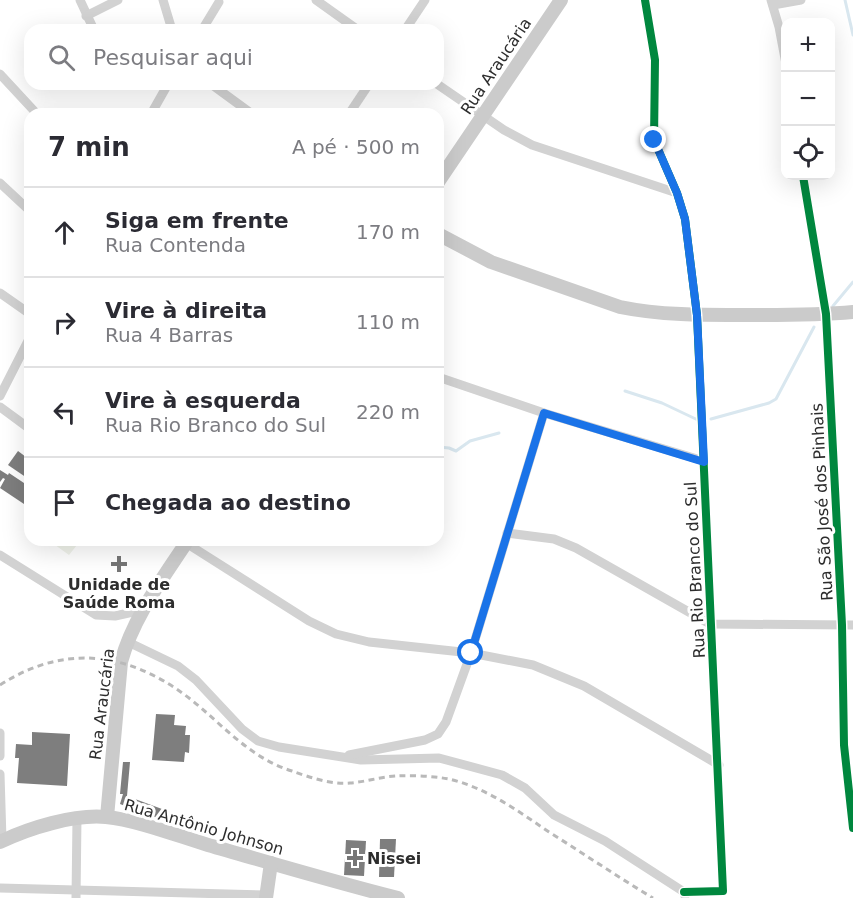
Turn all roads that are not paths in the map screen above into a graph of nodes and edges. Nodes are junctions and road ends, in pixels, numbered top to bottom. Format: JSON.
{"nodes":[{"id":1,"x":80,"y":0,"type":"edge"},
{"id":2,"x":118,"y":0,"type":"edge"},
{"id":3,"x":164,"y":0,"type":"edge"},
{"id":4,"x":316,"y":0,"type":"edge"},
{"id":5,"x":425,"y":0,"type":"edge"},
{"id":6,"x":561,"y":0,"type":"edge"},
{"id":7,"x":645,"y":0,"type":"edge"},
{"id":8,"x":801,"y":0,"type":"edge"},
{"id":9,"x":219,"y":2,"type":"dead end"},
{"id":10,"x":772,"y":2,"type":"edge"},
{"id":11,"x":86,"y":16,"type":"junction"},
{"id":12,"x":91,"y":24,"type":"edge"},
{"id":13,"x":170,"y":24,"type":"edge"},
{"id":14,"x":206,"y":24,"type":"edge"},
{"id":15,"x":350,"y":24,"type":"edge"},
{"id":16,"x":409,"y":24,"type":"edge"},
{"id":17,"x":781,"y":33,"type":"edge"},
{"id":18,"x":0,"y":74,"type":"edge"},
{"id":19,"x":444,"y":89,"type":"edge"},
{"id":20,"x":165,"y":90,"type":"edge"},
{"id":21,"x":219,"y":90,"type":"edge"},
{"id":22,"x":365,"y":90,"type":"edge"},
{"id":23,"x":31,"y":108,"type":"edge"},
{"id":24,"x":154,"y":108,"type":"edge"},
{"id":25,"x":244,"y":108,"type":"edge"},
{"id":26,"x":353,"y":108,"type":"edge"},
{"id":27,"x":482,"y":114,"type":"junction"},
{"id":28,"x":444,"y":173,"type":"edge"},
{"id":29,"x":804,"y":180,"type":"edge"},
{"id":30,"x":0,"y":183,"type":"edge"},
{"id":31,"x":677,"y":193,"type":"junction"},
{"id":32,"x":24,"y":205,"type":"edge"},
{"id":33,"x":444,"y":237,"type":"edge"},
{"id":34,"x":0,"y":293,"type":"edge"},
{"id":35,"x":24,"y":310,"type":"edge"},
{"id":36,"x":853,"y":312,"type":"edge"},
{"id":37,"x":826,"y":314,"type":"junction"},
{"id":38,"x":697,"y":315,"type":"junction"},
{"id":39,"x":24,"y":349,"type":"edge"},
{"id":40,"x":444,"y":379,"type":"edge"},
{"id":41,"x":0,"y":396,"type":"edge"},
{"id":42,"x":0,"y":407,"type":"edge"},
{"id":43,"x":544,"y":413,"type":"junction"},
{"id":44,"x":24,"y":425,"type":"edge"},
{"id":45,"x":704,"y":462,"type":"junction"},
{"id":46,"x":507,"y":532,"type":"junction"},
{"id":47,"x":183,"y":546,"type":"edge"},
{"id":48,"x":194,"y":546,"type":"edge"},
{"id":49,"x":0,"y":555,"type":"edge"},
{"id":50,"x":142,"y":610,"type":"junction"},
{"id":51,"x":710,"y":624,"type":"junction"},
{"id":52,"x":842,"y":625,"type":"junction"},
{"id":53,"x":853,"y":625,"type":"edge"},
{"id":54,"x":126,"y":641,"type":"junction"},
{"id":55,"x":471,"y":653,"type":"junction"},
{"id":56,"x":0,"y":733,"type":"edge"},
{"id":57,"x":849,"y":746,"type":"edge"},
{"id":58,"x":0,"y":756,"type":"edge"},
{"id":59,"x":343,"y":756,"type":"junction"},
{"id":60,"x":719,"y":765,"type":"junction"},
{"id":61,"x":0,"y":774,"type":"edge"},
{"id":62,"x":107,"y":817,"type":"junction"},
{"id":63,"x":77,"y":818,"type":"junction"},
{"id":64,"x":853,"y":828,"type":"edge"},
{"id":65,"x":1,"y":841,"type":"edge"},
{"id":66,"x":271,"y":863,"type":"junction"},
{"id":67,"x":0,"y":888,"type":"edge"},
{"id":68,"x":76,"y":894,"type":"edge"},
{"id":69,"x":685,"y":895,"type":"edge"},
{"id":70,"x":266,"y":896,"type":"edge"},
{"id":71,"x":398,"y":898,"type":"edge"}],
"edges":[{"from":1,"to":11,"type":"street"},
{"from":2,"to":11,"type":"street"},
{"from":3,"to":13,"type":"street"},
{"from":4,"to":15,"type":"street"},
{"from":5,"to":16,"type":"street"},
{"from":6,"to":27,"type":"street","name":"Rua Araucária"},
{"from":7,"to":31,"type":"street","name":"Rua Rio Branco do Sul"},
{"from":8,"to":10,"type":"street"},
{"from":9,"to":14,"type":"street"},
{"from":10,"to":17,"type":"street"},
{"from":11,"to":12,"type":"street"},
{"from":18,"to":23,"type":"street"},
{"from":19,"to":27,"type":"street"},
{"from":20,"to":24,"type":"street"},
{"from":21,"to":25,"type":"street"},
{"from":22,"to":26,"type":"street"},
{"from":27,"to":28,"type":"street","name":"Rua Araucária"},
{"from":27,"to":31,"type":"street"},
{"from":29,"to":37,"type":"street","name":"Rua São José dos Pinhais"},
{"from":30,"to":32,"type":"street"},
{"from":31,"to":38,"type":"street","name":"Rua Rio Branco do Sul"},
{"from":33,"to":38,"type":"street"},
{"from":34,"to":35,"type":"street"},
{"from":36,"to":37,"type":"street"},
{"from":37,"to":38,"type":"street"},
{"from":37,"to":52,"type":"street","name":"Rua São José dos Pinhais"},
{"from":38,"to":45,"type":"street","name":"Rua Rio Branco do Sul"},
{"from":39,"to":41,"type":"street"},
{"from":40,"to":43,"type":"street"},
{"from":42,"to":44,"type":"street"},
{"from":43,"to":45,"type":"street"},
{"from":43,"to":46,"type":"street"},
{"from":45,"to":51,"type":"street","name":"Rua Rio Branco do Sul"},
{"from":46,"to":51,"type":"street"},
{"from":46,"to":55,"type":"street"},
{"from":47,"to":50,"type":"street","name":"Rua Araucária"},
{"from":48,"to":55,"type":"street"},
{"from":49,"to":50,"type":"street"},
{"from":50,"to":54,"type":"street","name":"Rua Araucária"},
{"from":51,"to":52,"type":"street"},
{"from":51,"to":60,"type":"street","name":"Rua Rio Branco do Sul"},
{"from":52,"to":53,"type":"street"},
{"from":52,"to":57,"type":"street","name":"Rua São José dos Pinhais"},
{"from":54,"to":59,"type":"street"},
{"from":54,"to":62,"type":"street","name":"Rua Araucária"},
{"from":55,"to":59,"type":"street"},
{"from":55,"to":60,"type":"street"},
{"from":56,"to":58,"type":"street"},
{"from":57,"to":64,"type":"street","name":"Rua São José dos Pinhais"},
{"from":59,"to":69,"type":"street"},
{"from":60,"to":69,"type":"street","name":"Rua Rio Branco do Sul"},
{"from":61,"to":65,"type":"street"},
{"from":62,"to":63,"type":"street","name":"Rua Antônio Johnson"},
{"from":62,"to":66,"type":"street","name":"Rua Antônio Johnson"},
{"from":63,"to":65,"type":"street","name":"Rua Antônio Johnson"},
{"from":63,"to":68,"type":"street"},
{"from":66,"to":70,"type":"street"},
{"from":66,"to":71,"type":"street","name":"Rua Antônio Johnson"},
{"from":67,"to":68,"type":"street"},
{"from":68,"to":70,"type":"street"}]}
